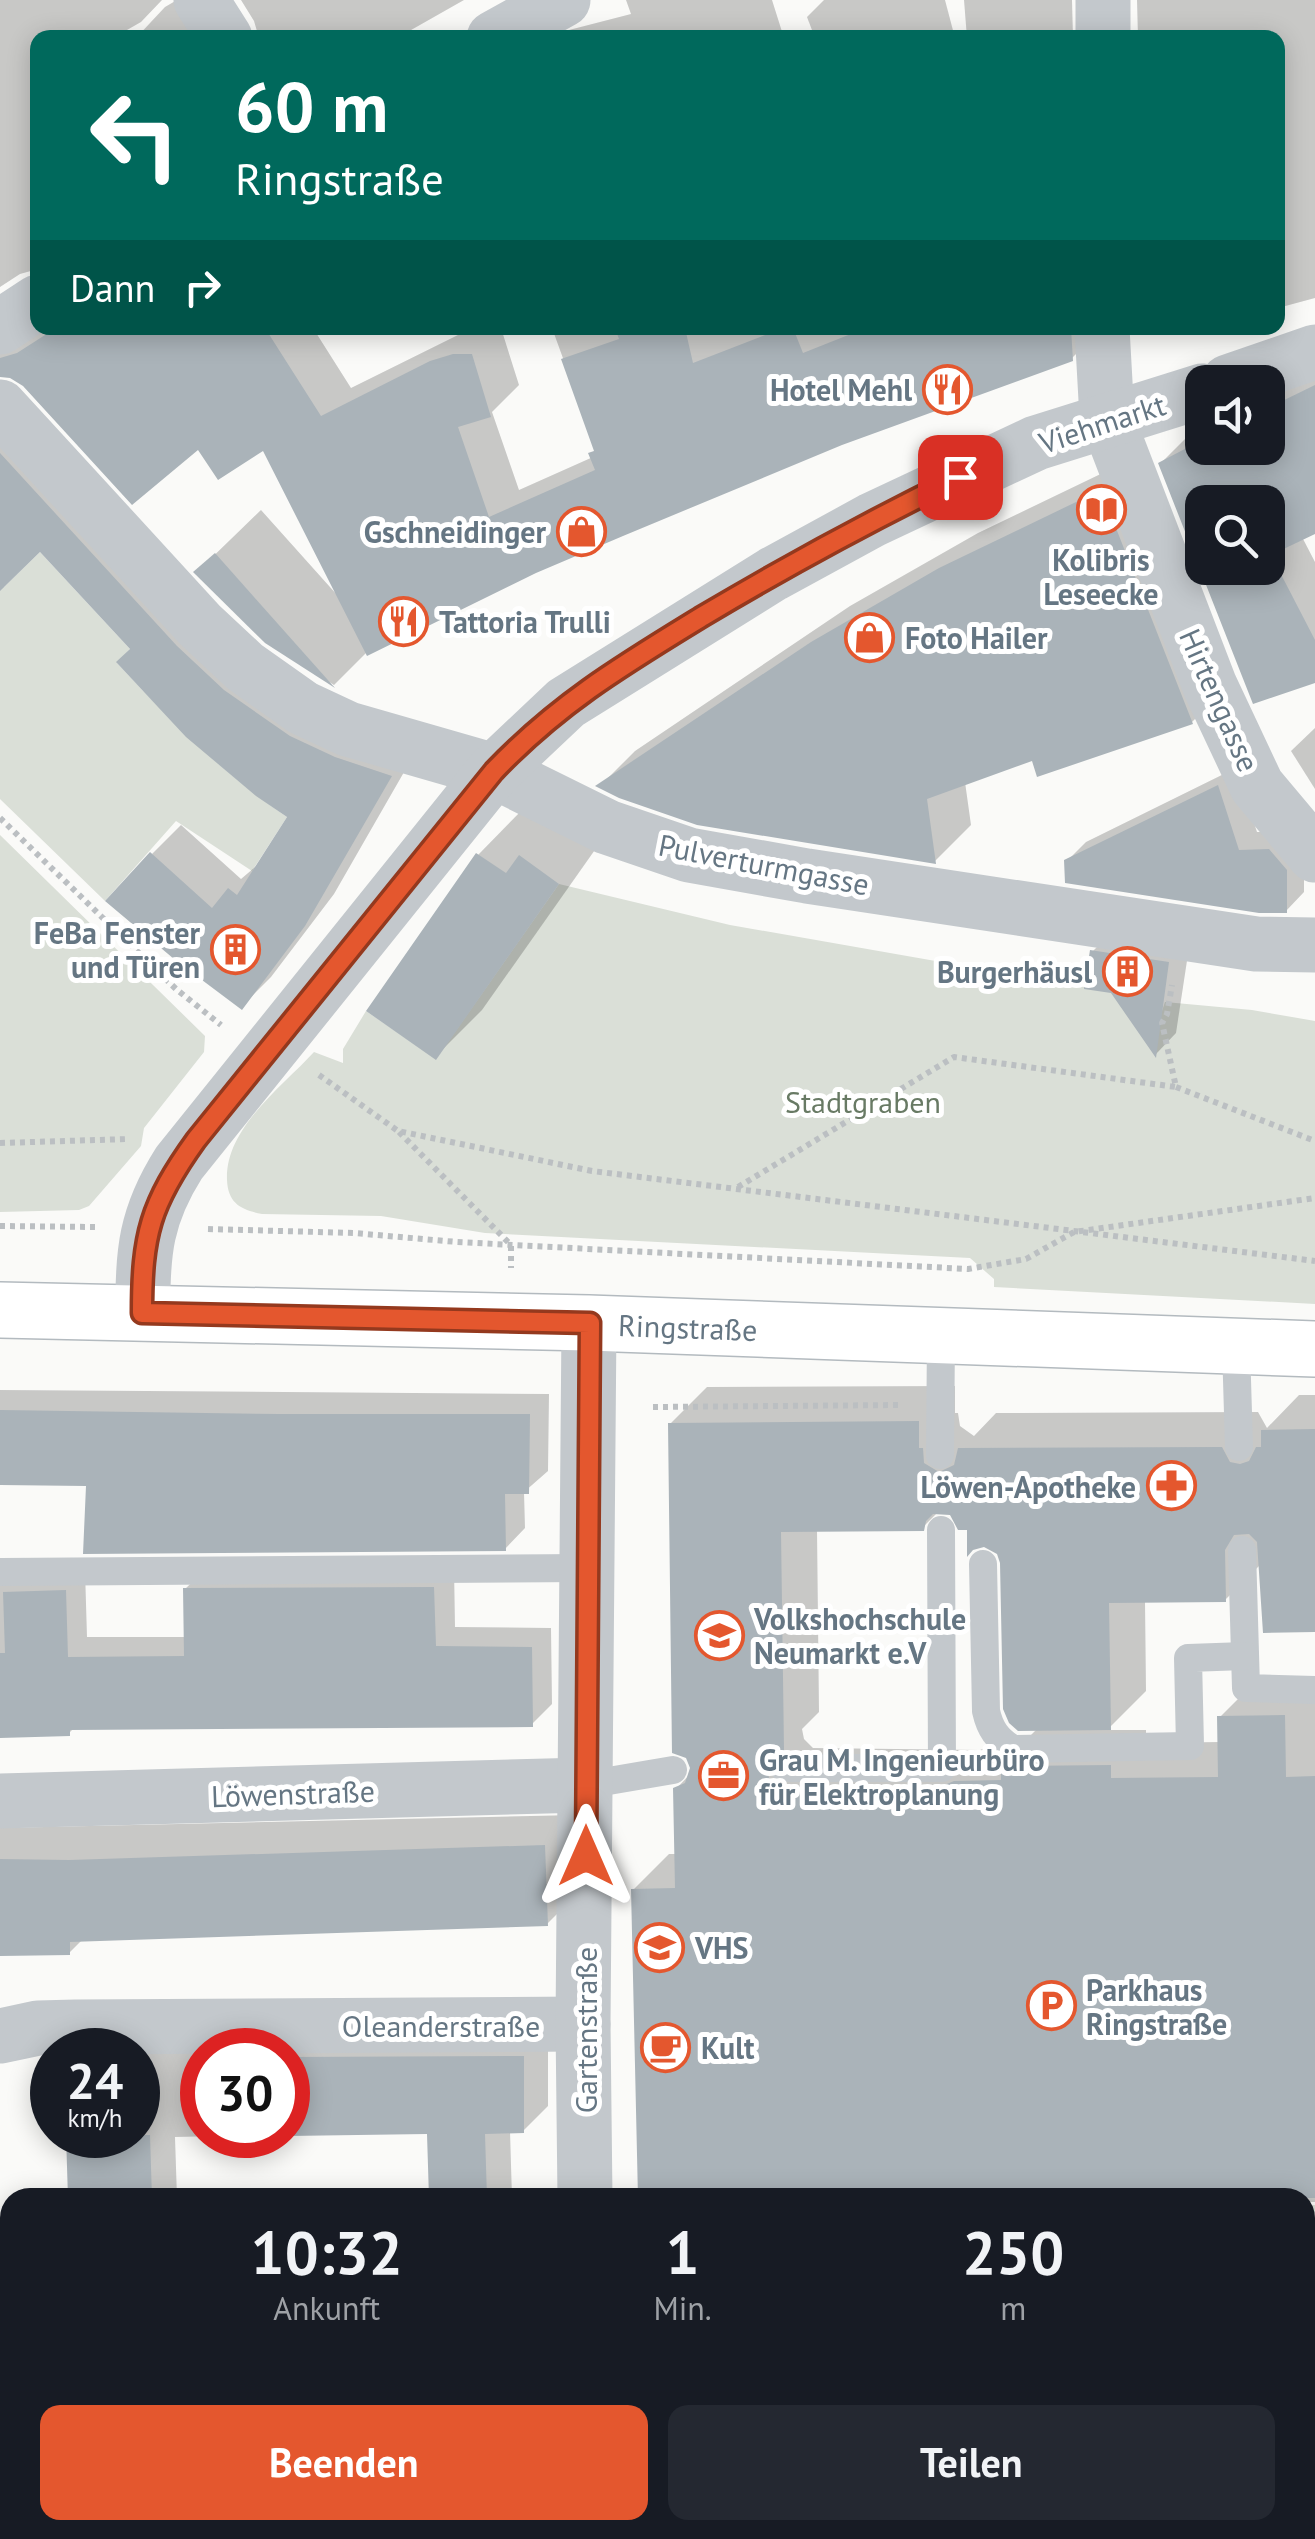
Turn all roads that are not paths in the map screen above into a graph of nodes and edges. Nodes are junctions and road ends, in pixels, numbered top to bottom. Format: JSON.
{"nodes":[{"id":1,"x":201,"y":0,"type":"edge"},
{"id":2,"x":562,"y":0,"type":"edge"},
{"id":3,"x":1103,"y":0,"type":"edge"},
{"id":4,"x":220,"y":30,"type":"edge"},
{"id":5,"x":508,"y":30,"type":"edge"},
{"id":6,"x":1103,"y":30,"type":"edge"},
{"id":7,"x":30,"y":307,"type":"edge"},
{"id":8,"x":0,"y":327,"type":"edge"},
{"id":9,"x":1102,"y":335,"type":"edge"},
{"id":10,"x":1315,"y":352,"type":"edge"},
{"id":11,"x":1277,"y":365,"type":"edge"},
{"id":12,"x":1185,"y":395,"type":"edge"},
{"id":13,"x":0,"y":407,"type":"edge"},
{"id":14,"x":1107,"y":418,"type":"junction"},
{"id":15,"x":494,"y":771,"type":"junction"},
{"id":16,"x":1315,"y":855,"type":"edge"},
{"id":17,"x":1315,"y":945,"type":"edge"},
{"id":18,"x":0,"y":1310,"type":"edge"},
{"id":19,"x":142,"y":1313,"type":"junction"},
{"id":20,"x":590,"y":1323,"type":"junction"},
{"id":21,"x":940,"y":1335,"type":"junction"},
{"id":22,"x":1236,"y":1346,"type":"junction"},
{"id":23,"x":1315,"y":1349,"type":"edge"},
{"id":24,"x":1239,"y":1447,"type":"dead end"},
{"id":25,"x":940,"y":1455,"type":"dead end"},
{"id":26,"x":941,"y":1530,"type":"dead end"},
{"id":27,"x":1242,"y":1550,"type":"dead end"},
{"id":28,"x":983,"y":1564,"type":"dead end"},
{"id":29,"x":586,"y":1568,"type":"junction"},
{"id":30,"x":0,"y":1572,"type":"edge"},
{"id":31,"x":1245,"y":1656,"type":"junction"},
{"id":32,"x":1315,"y":1690,"type":"edge"},
{"id":33,"x":784,"y":1768,"type":"dead end"},
{"id":34,"x":673,"y":1770,"type":"dead end"},
{"id":35,"x":585,"y":1785,"type":"junction"},
{"id":36,"x":0,"y":1802,"type":"edge"},
{"id":37,"x":583,"y":2024,"type":"junction"},
{"id":38,"x":0,"y":2036,"type":"edge"},
{"id":39,"x":585,"y":2188,"type":"edge"}],
"edges":[{"from":1,"to":4,"type":"street"},
{"from":2,"to":5,"type":"street"},
{"from":3,"to":6,"type":"street"},
{"from":7,"to":8,"type":"street"},
{"from":9,"to":14,"type":"street","name":"Hirtengasse"},
{"from":10,"to":11,"type":"street"},
{"from":12,"to":14,"type":"street","name":"Viehmarkt"},
{"from":13,"to":15,"type":"street","name":"Pulverturmgasse"},
{"from":14,"to":15,"type":"street","name":"Viehmarkt"},
{"from":14,"to":16,"type":"street","name":"Hirtengasse"},
{"from":15,"to":17,"type":"street","name":"Pulverturmgasse"},
{"from":15,"to":19,"type":"street","name":"Viehmarkt"},
{"from":18,"to":19,"type":"main road","name":"Ringstraße"},
{"from":19,"to":20,"type":"main road","name":"Ringstraße"},
{"from":20,"to":21,"type":"main road","name":"Ringstraße"},
{"from":20,"to":29,"type":"street","name":"Gartenstraße"},
{"from":21,"to":22,"type":"main road","name":"Ringstraße"},
{"from":21,"to":25,"type":"lane"},
{"from":22,"to":23,"type":"main road","name":"Ringstraße"},
{"from":22,"to":24,"type":"lane"},
{"from":26,"to":33,"type":"lane"},
{"from":27,"to":31,"type":"lane"},
{"from":28,"to":31,"type":"lane"},
{"from":29,"to":30,"type":"lane"},
{"from":29,"to":35,"type":"street","name":"Gartenstraße"},
{"from":31,"to":32,"type":"lane"},
{"from":34,"to":35,"type":"lane"},
{"from":35,"to":36,"type":"street","name":"Löwenstraße"},
{"from":35,"to":37,"type":"street","name":"Gartenstraße"},
{"from":37,"to":38,"type":"street","name":"Oleanderstraße"},
{"from":37,"to":39,"type":"street","name":"Gartenstraße"}]}
